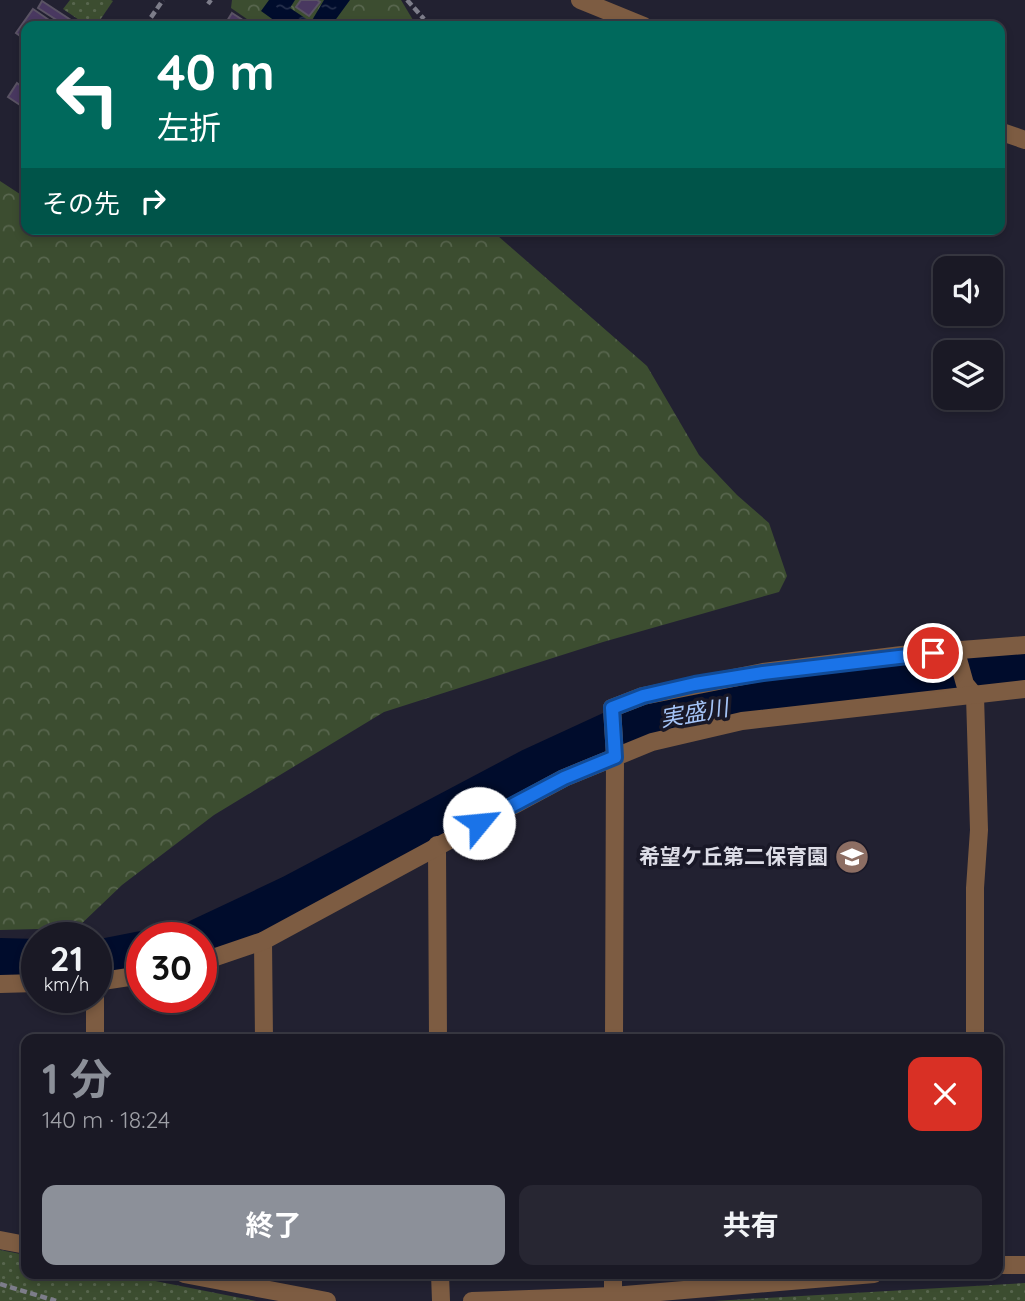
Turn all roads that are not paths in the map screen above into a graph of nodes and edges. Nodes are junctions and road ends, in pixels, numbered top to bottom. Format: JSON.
{"nodes":[{"id":1,"x":580,"y":0,"type":"edge"},
{"id":2,"x":632,"y":21,"type":"edge"},
{"id":3,"x":1005,"y":133,"type":"edge"},
{"id":4,"x":1025,"y":140,"type":"edge"},
{"id":5,"x":1025,"y":645,"type":"edge"},
{"id":6,"x":956,"y":652,"type":"junction"},
{"id":7,"x":1025,"y":689,"type":"edge"},
{"id":8,"x":970,"y":690,"type":"junction"},
{"id":9,"x":615,"y":750,"type":"junction"},
{"id":10,"x":437,"y":845,"type":"junction"},
{"id":11,"x":263,"y":941,"type":"junction"},
{"id":12,"x":217,"y":957,"type":"edge"},
{"id":13,"x":21,"y":983,"type":"edge"},
{"id":14,"x":0,"y":984,"type":"edge"},
{"id":15,"x":95,"y":1013,"type":"edge"},
{"id":16,"x":96,"y":1034,"type":"edge"},
{"id":17,"x":264,"y":1034,"type":"edge"},
{"id":18,"x":439,"y":1034,"type":"edge"},
{"id":19,"x":614,"y":1034,"type":"edge"},
{"id":20,"x":975,"y":1034,"type":"edge"},
{"id":21,"x":0,"y":1240,"type":"edge"},
{"id":22,"x":21,"y":1244,"type":"edge"},
{"id":23,"x":1003,"y":1265,"type":"edge"},
{"id":24,"x":1025,"y":1265,"type":"edge"},
{"id":25,"x":242,"y":1279,"type":"edge"},
{"id":26,"x":440,"y":1279,"type":"edge"},
{"id":27,"x":613,"y":1279,"type":"edge"},
{"id":28,"x":820,"y":1279,"type":"edge"},
{"id":29,"x":265,"y":1281,"type":"edge"},
{"id":30,"x":613,"y":1298,"type":"edge"},
{"id":31,"x":327,"y":1301,"type":"edge"},
{"id":32,"x":441,"y":1301,"type":"edge"},
{"id":33,"x":472,"y":1301,"type":"edge"}],
"edges":[{"from":1,"to":2,"type":"street"},
{"from":3,"to":4,"type":"street"},
{"from":5,"to":6,"type":"street"},
{"from":6,"to":8,"type":"street"},
{"from":6,"to":9,"type":"street"},
{"from":7,"to":8,"type":"street"},
{"from":8,"to":9,"type":"street"},
{"from":8,"to":20,"type":"street"},
{"from":9,"to":10,"type":"street"},
{"from":9,"to":19,"type":"street"},
{"from":10,"to":11,"type":"street"},
{"from":10,"to":18,"type":"street"},
{"from":11,"to":12,"type":"street"},
{"from":11,"to":17,"type":"street"},
{"from":13,"to":14,"type":"street"},
{"from":15,"to":16,"type":"street"},
{"from":21,"to":22,"type":"street"},
{"from":23,"to":24,"type":"street"},
{"from":25,"to":29,"type":"street"},
{"from":26,"to":32,"type":"street"},
{"from":27,"to":30,"type":"street"},
{"from":28,"to":30,"type":"street"},
{"from":29,"to":31,"type":"street"},
{"from":30,"to":33,"type":"street"}]}
